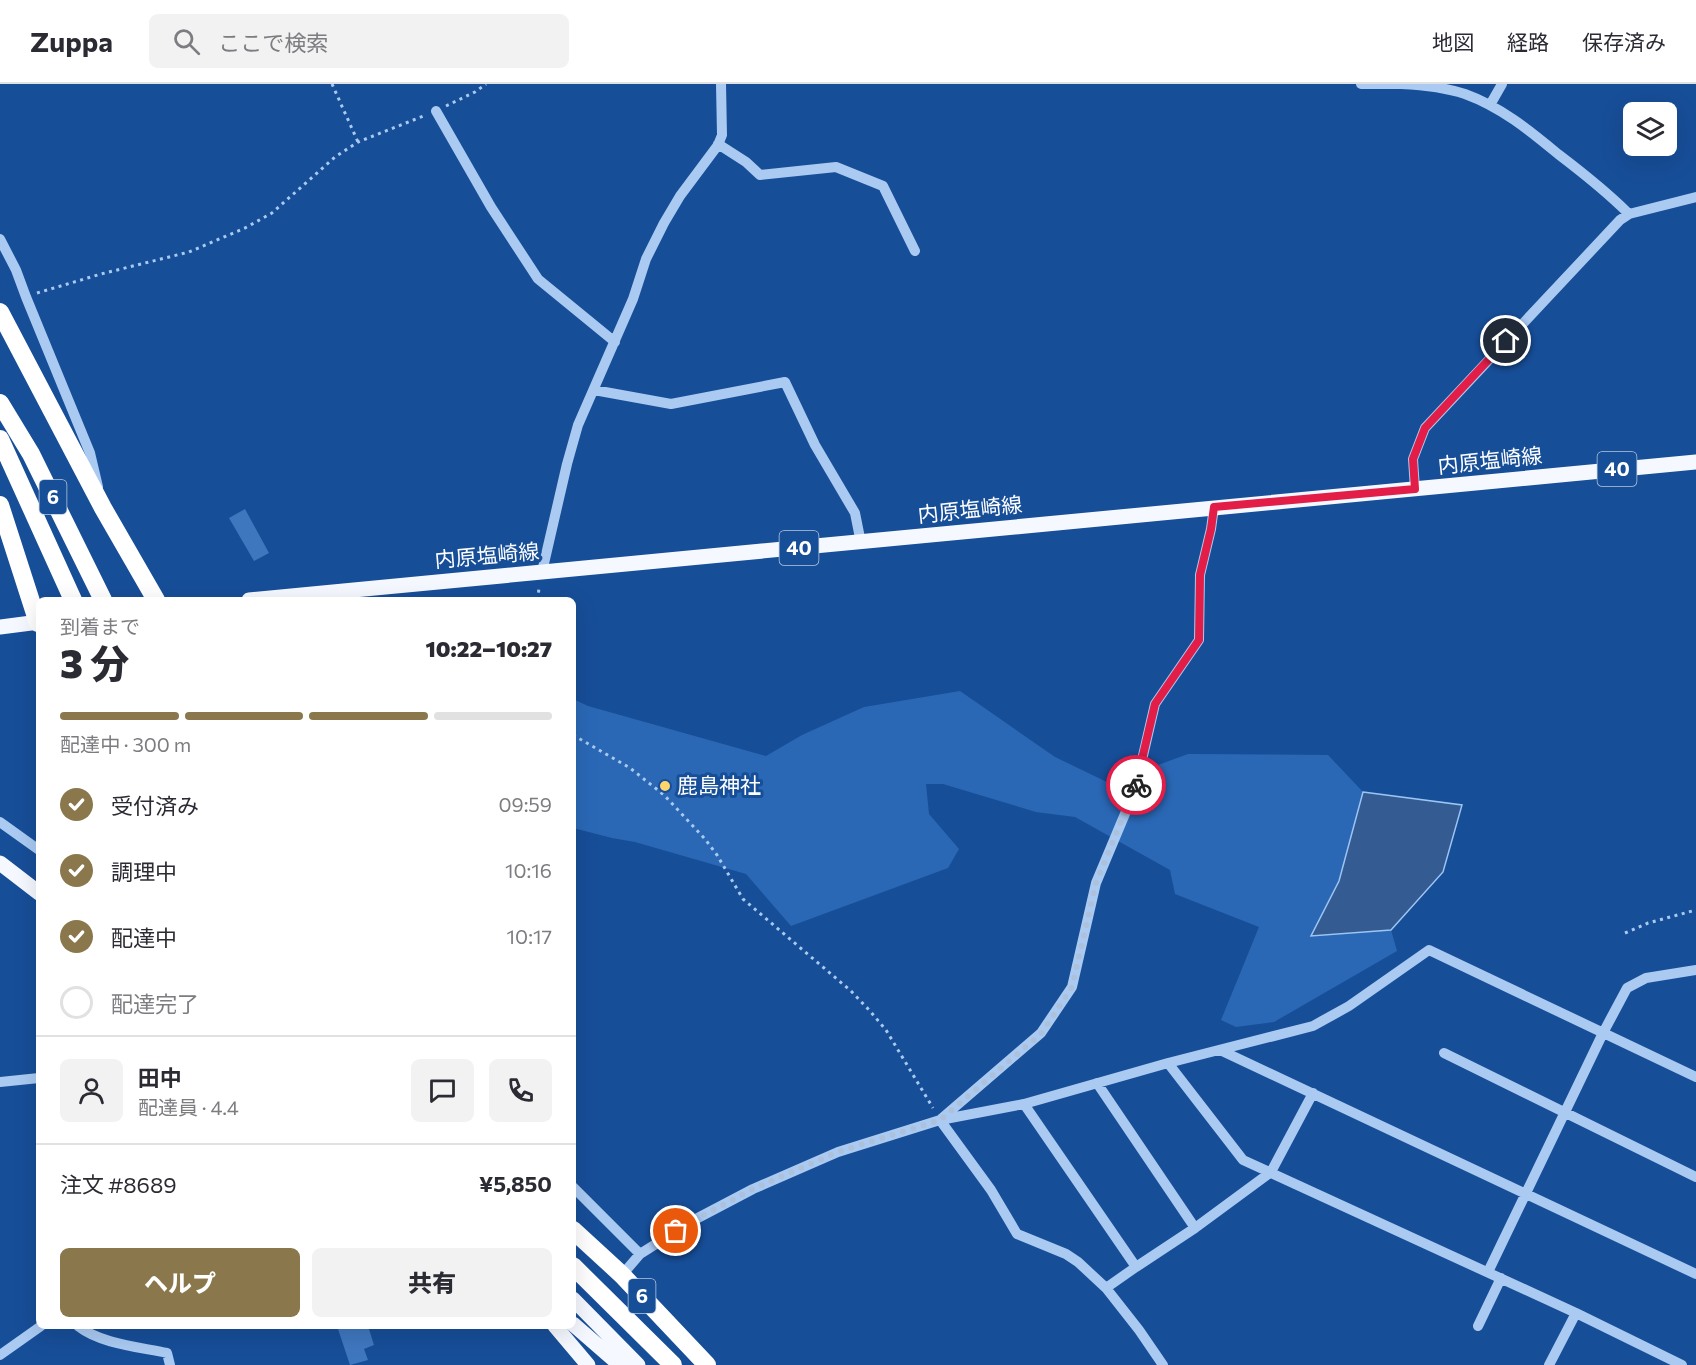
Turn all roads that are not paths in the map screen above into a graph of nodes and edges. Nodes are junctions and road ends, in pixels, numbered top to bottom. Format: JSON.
{"nodes":[{"id":1,"x":721,"y":84,"type":"edge"},
{"id":2,"x":1361,"y":84,"type":"edge"},
{"id":3,"x":1401,"y":84,"type":"edge"},
{"id":4,"x":1502,"y":84,"type":"edge"},
{"id":5,"x":1490,"y":105,"type":"junction"},
{"id":6,"x":436,"y":111,"type":"road end"},
{"id":7,"x":718,"y":144,"type":"junction"},
{"id":8,"x":1696,"y":197,"type":"edge"},
{"id":9,"x":1629,"y":214,"type":"junction"},
{"id":10,"x":0,"y":239,"type":"edge"},
{"id":11,"x":915,"y":251,"type":"dead end"},
{"id":12,"x":0,"y":312,"type":"edge"},
{"id":13,"x":615,"y":342,"type":"junction"},
{"id":14,"x":594,"y":390,"type":"junction"},
{"id":15,"x":0,"y":403,"type":"edge"},
{"id":16,"x":0,"y":439,"type":"edge"},
{"id":17,"x":1696,"y":462,"type":"edge"},
{"id":18,"x":1415,"y":489,"type":"junction"},
{"id":19,"x":0,"y":505,"type":"edge"},
{"id":20,"x":1214,"y":507,"type":"junction"},
{"id":21,"x":103,"y":508,"type":"junction"},
{"id":22,"x":861,"y":543,"type":"junction"},
{"id":23,"x":542,"y":572,"type":"junction"},
{"id":24,"x":72,"y":597,"type":"edge"},
{"id":25,"x":101,"y":597,"type":"edge"},
{"id":26,"x":154,"y":597,"type":"edge"},
{"id":27,"x":312,"y":597,"type":"edge"},
{"id":28,"x":36,"y":614,"type":"edge"},
{"id":29,"x":36,"y":623,"type":"edge"},
{"id":30,"x":0,"y":627,"type":"edge"},
{"id":31,"x":0,"y":822,"type":"edge"},
{"id":32,"x":36,"y":848,"type":"edge"},
{"id":33,"x":0,"y":863,"type":"edge"},
{"id":34,"x":36,"y":891,"type":"edge"},
{"id":35,"x":1696,"y":970,"type":"edge"},
{"id":36,"x":1682,"y":972,"type":"junction"},
{"id":37,"x":1696,"y":979,"type":"edge"},
{"id":38,"x":1603,"y":1034,"type":"junction"},
{"id":39,"x":1220,"y":1050,"type":"junction"},
{"id":40,"x":1444,"y":1053,"type":"dead end"},
{"id":41,"x":1168,"y":1063,"type":"junction"},
{"id":42,"x":1696,"y":1077,"type":"edge"},
{"id":43,"x":36,"y":1078,"type":"edge"},
{"id":44,"x":0,"y":1082,"type":"edge"},
{"id":45,"x":1096,"y":1083,"type":"junction"},
{"id":46,"x":1313,"y":1093,"type":"junction"},
{"id":47,"x":1024,"y":1104,"type":"junction"},
{"id":48,"x":1566,"y":1113,"type":"junction"},
{"id":49,"x":940,"y":1120,"type":"junction"},
{"id":50,"x":1271,"y":1172,"type":"junction"},
{"id":51,"x":1696,"y":1177,"type":"edge"},
{"id":52,"x":576,"y":1190,"type":"edge"},
{"id":53,"x":1527,"y":1193,"type":"junction"},
{"id":54,"x":1195,"y":1228,"type":"junction"},
{"id":55,"x":576,"y":1233,"type":"edge"},
{"id":56,"x":640,"y":1254,"type":"junction"},
{"id":57,"x":1136,"y":1267,"type":"junction"},
{"id":58,"x":576,"y":1269,"type":"edge"},
{"id":59,"x":1488,"y":1272,"type":"junction"},
{"id":60,"x":1696,"y":1274,"type":"edge"},
{"id":61,"x":622,"y":1275,"type":"junction"},
{"id":62,"x":1502,"y":1278,"type":"junction"},
{"id":63,"x":1106,"y":1288,"type":"junction"},
{"id":64,"x":576,"y":1302,"type":"edge"},
{"id":65,"x":1576,"y":1313,"type":"junction"},
{"id":66,"x":1478,"y":1326,"type":"dead end"},
{"id":67,"x":576,"y":1327,"type":"edge"},
{"id":68,"x":37,"y":1329,"type":"edge"},
{"id":69,"x":82,"y":1329,"type":"edge"},
{"id":70,"x":558,"y":1329,"type":"edge"},
{"id":71,"x":0,"y":1355,"type":"edge"},
{"id":72,"x":170,"y":1365,"type":"edge"},
{"id":73,"x":588,"y":1365,"type":"edge"},
{"id":74,"x":620,"y":1365,"type":"edge"},
{"id":75,"x":638,"y":1365,"type":"edge"},
{"id":76,"x":673,"y":1365,"type":"edge"},
{"id":77,"x":707,"y":1365,"type":"edge"},
{"id":78,"x":1163,"y":1365,"type":"edge"},
{"id":79,"x":1549,"y":1365,"type":"edge"},
{"id":80,"x":1682,"y":1365,"type":"edge"}],
"edges":[{"from":1,"to":7,"type":"street"},
{"from":2,"to":3,"type":"street"},
{"from":3,"to":5,"type":"street"},
{"from":4,"to":5,"type":"street"},
{"from":5,"to":9,"type":"street"},
{"from":6,"to":13,"type":"street"},
{"from":7,"to":11,"type":"street"},
{"from":7,"to":13,"type":"street"},
{"from":8,"to":9,"type":"street"},
{"from":9,"to":18,"type":"street"},
{"from":10,"to":21,"type":"street"},
{"from":12,"to":21,"type":"highway"},
{"from":13,"to":14,"type":"street"},
{"from":14,"to":22,"type":"street"},
{"from":14,"to":23,"type":"street"},
{"from":15,"to":25,"type":"highway","number":"6"},
{"from":16,"to":24,"type":"highway","number":"6"},
{"from":17,"to":18,"type":"main road","name":"内原塩崎線","number":"40"},
{"from":18,"to":20,"type":"main road","name":"内原塩崎線","number":"40"},
{"from":19,"to":28,"type":"highway"},
{"from":20,"to":22,"type":"main road","name":"内原塩崎線","number":"40"},
{"from":20,"to":49,"type":"street"},
{"from":21,"to":26,"type":"highway"},
{"from":22,"to":23,"type":"main road","name":"内原塩崎線","number":"40"},
{"from":23,"to":27,"type":"main road","name":"内原塩崎線","number":"40"},
{"from":29,"to":30,"type":"main road"},
{"from":31,"to":32,"type":"street"},
{"from":33,"to":34,"type":"main road"},
{"from":35,"to":36,"type":"street"},
{"from":36,"to":37,"type":"street"},
{"from":36,"to":38,"type":"street"},
{"from":38,"to":39,"type":"street"},
{"from":38,"to":42,"type":"street"},
{"from":38,"to":48,"type":"street"},
{"from":39,"to":41,"type":"street"},
{"from":39,"to":46,"type":"street"},
{"from":40,"to":48,"type":"street"},
{"from":41,"to":45,"type":"street"},
{"from":41,"to":50,"type":"street"},
{"from":43,"to":44,"type":"street"},
{"from":45,"to":47,"type":"street"},
{"from":45,"to":54,"type":"street"},
{"from":46,"to":50,"type":"street"},
{"from":46,"to":53,"type":"street"},
{"from":47,"to":49,"type":"street"},
{"from":47,"to":57,"type":"street"},
{"from":48,"to":51,"type":"street"},
{"from":48,"to":53,"type":"street"},
{"from":49,"to":56,"type":"street"},
{"from":49,"to":63,"type":"street"},
{"from":50,"to":54,"type":"street"},
{"from":50,"to":59,"type":"street"},
{"from":52,"to":56,"type":"street"},
{"from":53,"to":59,"type":"street"},
{"from":53,"to":60,"type":"street"},
{"from":54,"to":57,"type":"street"},
{"from":55,"to":61,"type":"highway","number":"6"},
{"from":56,"to":61,"type":"street"},
{"from":57,"to":63,"type":"street"},
{"from":58,"to":76,"type":"highway","number":"6"},
{"from":59,"to":62,"type":"street"},
{"from":61,"to":77,"type":"highway","number":"6"},
{"from":62,"to":65,"type":"street"},
{"from":62,"to":66,"type":"street"},
{"from":63,"to":78,"type":"street"},
{"from":64,"to":75,"type":"main road"},
{"from":65,"to":79,"type":"street"},
{"from":65,"to":80,"type":"street"},
{"from":67,"to":74,"type":"main road"},
{"from":68,"to":71,"type":"street"},
{"from":69,"to":72,"type":"street"},
{"from":70,"to":73,"type":"main road"}]}
